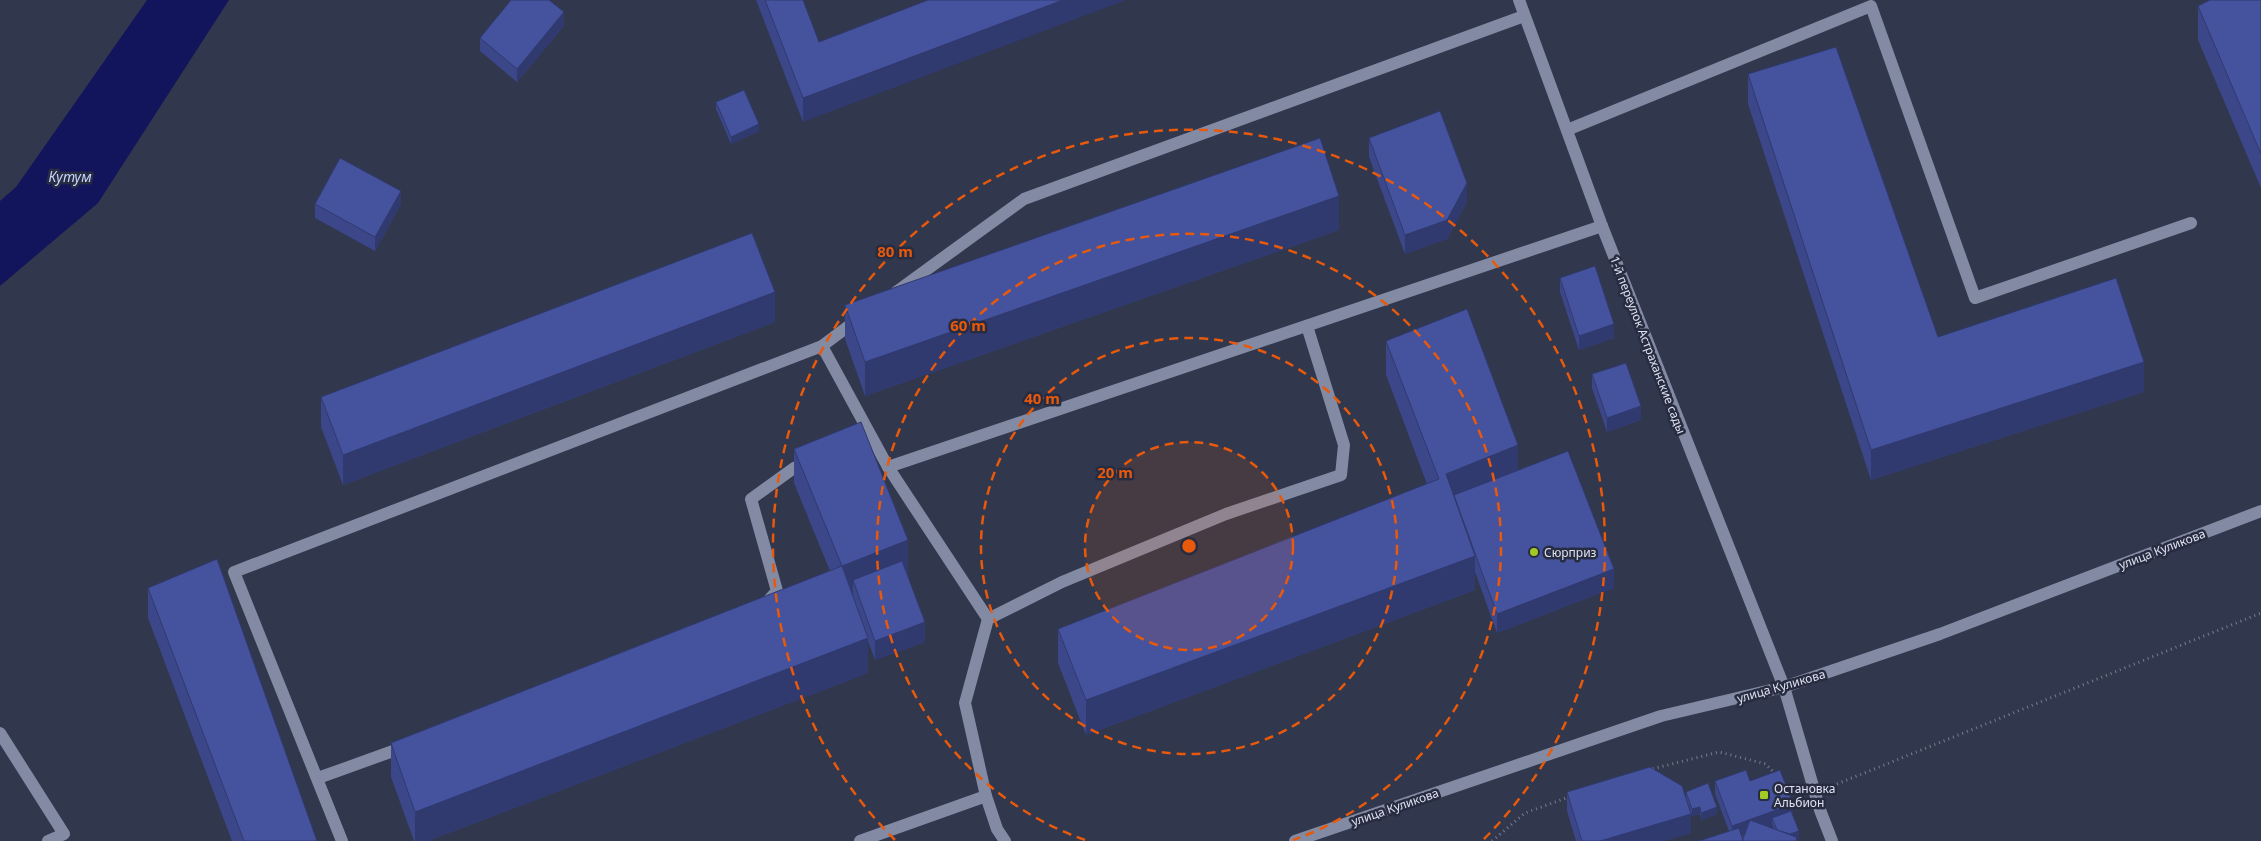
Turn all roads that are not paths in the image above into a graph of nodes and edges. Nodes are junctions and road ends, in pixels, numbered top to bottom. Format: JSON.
{"nodes":[{"id":1,"x":1519,"y":0,"type":"edge"},
{"id":2,"x":1524,"y":16,"type":"junction"},
{"id":3,"x":1567,"y":130,"type":"junction"},
{"id":4,"x":2191,"y":223,"type":"dead end"},
{"id":5,"x":1602,"y":226,"type":"junction"},
{"id":6,"x":886,"y":299,"type":"edge"},
{"id":7,"x":870,"y":311,"type":"edge"},
{"id":8,"x":1307,"y":326,"type":"junction"},
{"id":9,"x":822,"y":346,"type":"junction"},
{"id":10,"x":819,"y":458,"type":"edge"},
{"id":11,"x":888,"y":467,"type":"junction"},
{"id":12,"x":2261,"y":511,"type":"edge"},
{"id":13,"x":759,"y":612,"type":"edge"},
{"id":14,"x":988,"y":619,"type":"junction"},
{"id":15,"x":1784,"y":687,"type":"junction"},
{"id":16,"x":0,"y":733,"type":"edge"},
{"id":17,"x":420,"y":742,"type":"edge"},
{"id":18,"x":318,"y":778,"type":"junction"},
{"id":19,"x":986,"y":796,"type":"junction"},
{"id":20,"x":48,"y":841,"type":"edge"},
{"id":21,"x":342,"y":841,"type":"edge"},
{"id":22,"x":860,"y":841,"type":"edge"},
{"id":23,"x":1005,"y":841,"type":"edge"},
{"id":24,"x":1295,"y":841,"type":"edge"},
{"id":25,"x":1832,"y":841,"type":"edge"}],
"edges":[{"from":1,"to":2,"type":"street","name":"1-й переулок Астраханские сады"},
{"from":2,"to":3,"type":"street","name":"1-й переулок Астраханские сады"},
{"from":2,"to":6,"type":"street"},
{"from":3,"to":4,"type":"street"},
{"from":3,"to":5,"type":"street","name":"1-й переулок Астраханские сады"},
{"from":5,"to":8,"type":"street"},
{"from":5,"to":15,"type":"street","name":"1-й переулок Астраханские сады"},
{"from":7,"to":9,"type":"street"},
{"from":8,"to":11,"type":"street"},
{"from":8,"to":14,"type":"street"},
{"from":9,"to":11,"type":"street"},
{"from":9,"to":18,"type":"street"},
{"from":10,"to":13,"type":"street"},
{"from":11,"to":14,"type":"street"},
{"from":12,"to":15,"type":"street","name":"улица Куликова"},
{"from":14,"to":19,"type":"street"},
{"from":15,"to":24,"type":"street","name":"улица Куликова"},
{"from":15,"to":25,"type":"street","name":"1-й переулок Астраханские сады"},
{"from":16,"to":20,"type":"street"},
{"from":17,"to":18,"type":"street"},
{"from":18,"to":21,"type":"street"},
{"from":19,"to":22,"type":"street"},
{"from":19,"to":23,"type":"street"}]}
